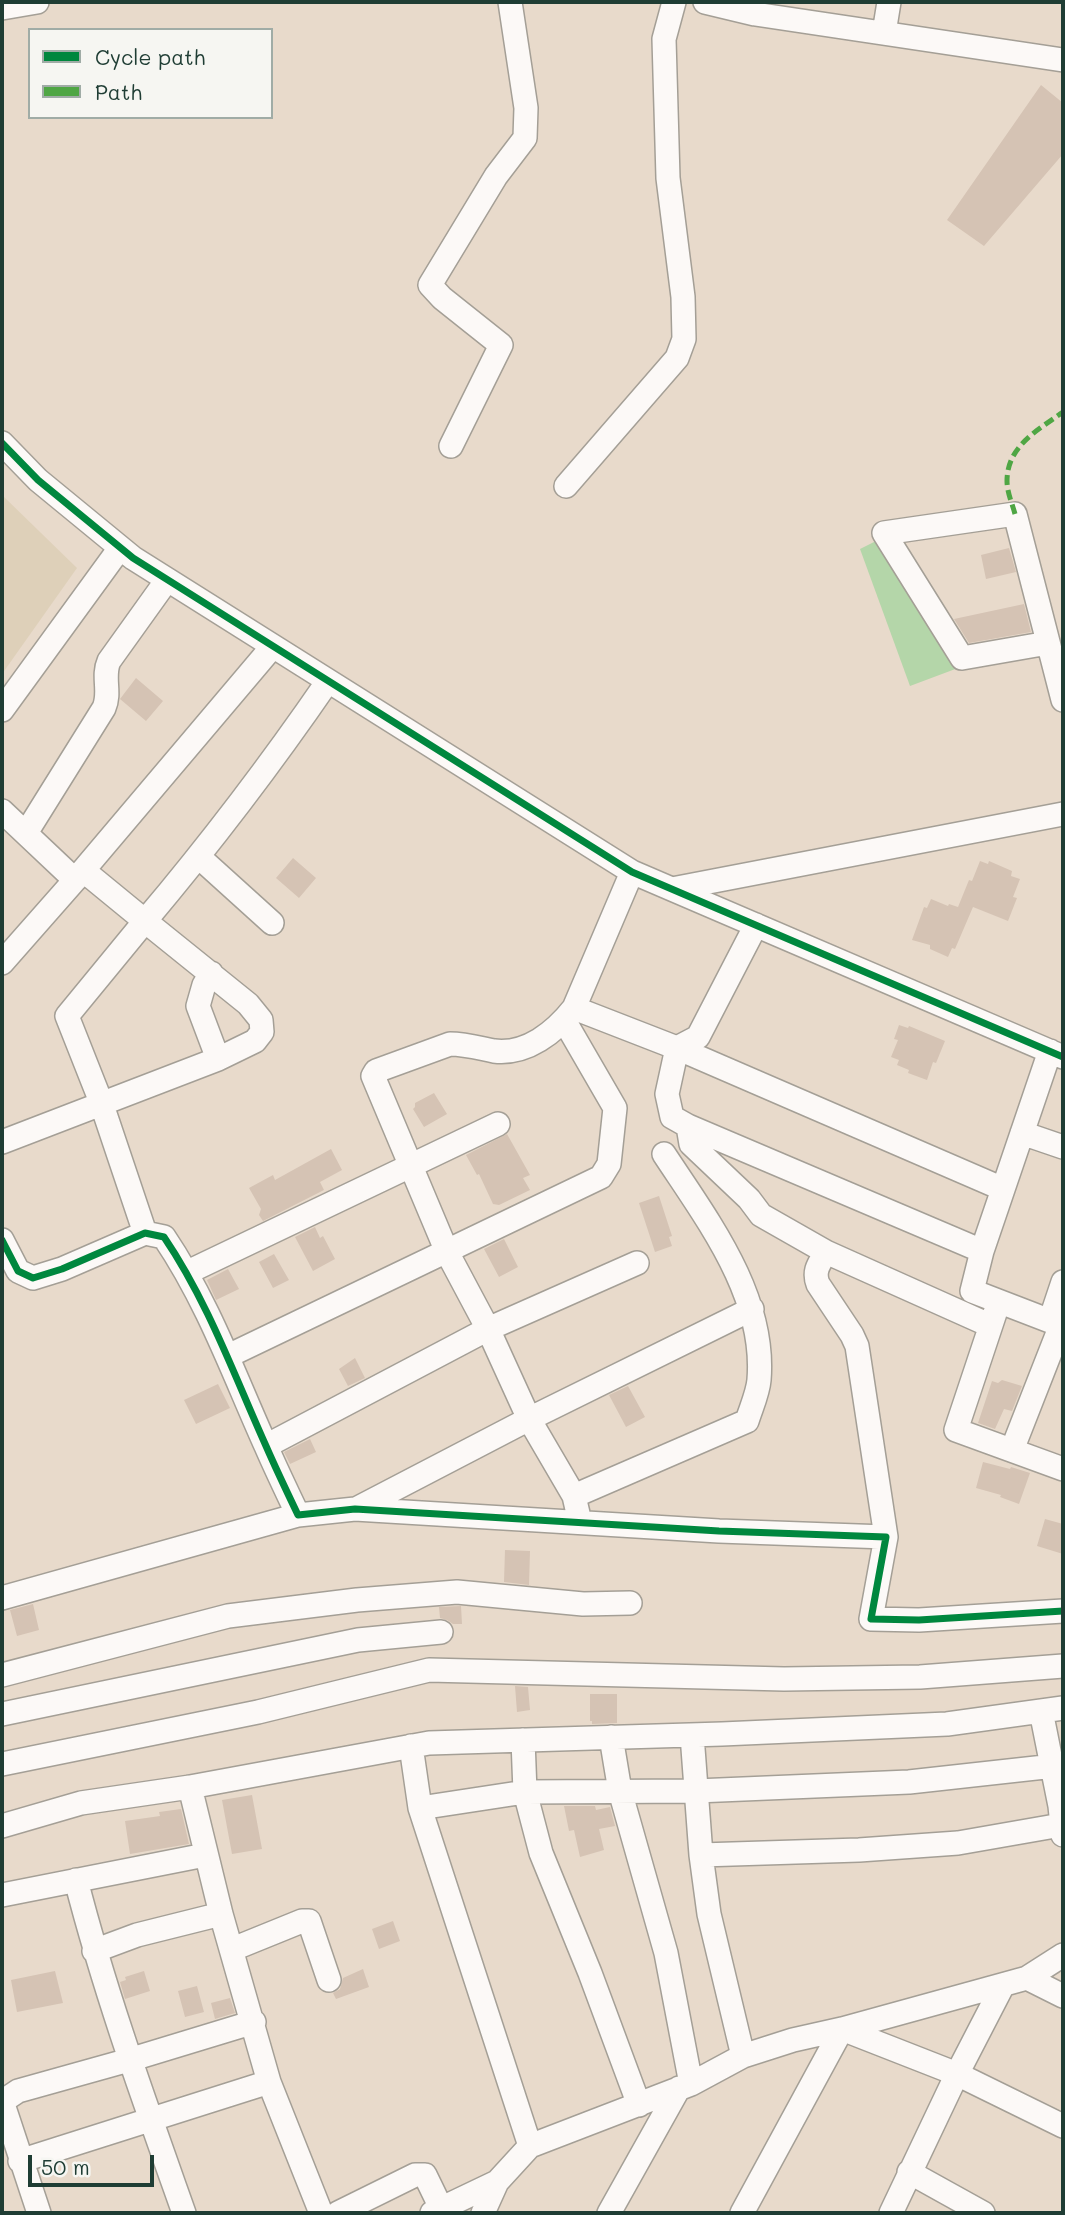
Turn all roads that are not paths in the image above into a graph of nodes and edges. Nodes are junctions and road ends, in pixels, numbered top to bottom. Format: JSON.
{"nodes":[{"id":1,"x":37,"y":2,"type":"edge"},
{"id":2,"x":510,"y":2,"type":"edge"},
{"id":3,"x":674,"y":2,"type":"edge"},
{"id":4,"x":705,"y":2,"type":"edge"},
{"id":5,"x":889,"y":2,"type":"edge"},
{"id":6,"x":2,"y":8,"type":"edge"},
{"id":7,"x":884,"y":33,"type":"junction"},
{"id":8,"x":1063,"y":60,"type":"edge"},
{"id":9,"x":2,"y":443,"type":"edge"},
{"id":10,"x":451,"y":446,"type":"dead end"},
{"id":11,"x":566,"y":486,"type":"dead end"},
{"id":12,"x":120,"y":548,"type":"junction"},
{"id":13,"x":167,"y":580,"type":"junction"},
{"id":14,"x":1048,"y":643,"type":"junction"},
{"id":15,"x":273,"y":646,"type":"junction"},
{"id":16,"x":328,"y":681,"type":"junction"},
{"id":17,"x":1063,"y":700,"type":"edge"},
{"id":18,"x":2,"y":710,"type":"edge"},
{"id":19,"x":2,"y":811,"type":"edge"},
{"id":20,"x":1063,"y":814,"type":"edge"},
{"id":21,"x":26,"y":833,"type":"junction"},
{"id":22,"x":199,"y":857,"type":"junction"},
{"id":23,"x":632,"y":872,"type":"junction"},
{"id":24,"x":80,"y":875,"type":"junction"},
{"id":25,"x":671,"y":889,"type":"junction"},
{"id":26,"x":145,"y":921,"type":"junction"},
{"id":27,"x":272,"y":923,"type":"dead end"},
{"id":28,"x":756,"y":925,"type":"junction"},
{"id":29,"x":2,"y":963,"type":"edge"},
{"id":30,"x":211,"y":973,"type":"junction"},
{"id":31,"x":569,"y":1014,"type":"junction"},
{"id":32,"x":677,"y":1048,"type":"junction"},
{"id":33,"x":1057,"y":1054,"type":"edge"},
{"id":34,"x":218,"y":1059,"type":"junction"},
{"id":35,"x":100,"y":1102,"type":"junction"},
{"id":36,"x":498,"y":1125,"type":"dead end"},
{"id":37,"x":688,"y":1126,"type":"junction"},
{"id":38,"x":1021,"y":1133,"type":"junction"},
{"id":39,"x":2,"y":1142,"type":"edge"},
{"id":40,"x":1063,"y":1147,"type":"edge"},
{"id":41,"x":664,"y":1154,"type":"dead end"},
{"id":42,"x":410,"y":1167,"type":"junction"},
{"id":43,"x":1003,"y":1189,"type":"junction"},
{"id":44,"x":145,"y":1233,"type":"junction"},
{"id":45,"x":2,"y":1240,"type":"edge"},
{"id":46,"x":982,"y":1251,"type":"junction"},
{"id":47,"x":447,"y":1252,"type":"junction"},
{"id":48,"x":826,"y":1252,"type":"junction"},
{"id":49,"x":637,"y":1263,"type":"dead end"},
{"id":50,"x":188,"y":1272,"type":"junction"},
{"id":51,"x":1063,"y":1282,"type":"edge"},
{"id":52,"x":1001,"y":1300,"type":"junction"},
{"id":53,"x":752,"y":1308,"type":"junction"},
{"id":54,"x":1058,"y":1324,"type":"edge"},
{"id":55,"x":989,"y":1325,"type":"junction"},
{"id":56,"x":488,"y":1329,"type":"junction"},
{"id":57,"x":228,"y":1356,"type":"junction"},
{"id":58,"x":529,"y":1419,"type":"junction"},
{"id":59,"x":266,"y":1446,"type":"junction"},
{"id":60,"x":1012,"y":1450,"type":"junction"},
{"id":61,"x":1061,"y":1463,"type":"edge"},
{"id":62,"x":574,"y":1496,"type":"junction"},
{"id":63,"x":355,"y":1509,"type":"junction"},
{"id":64,"x":298,"y":1515,"type":"junction"},
{"id":65,"x":580,"y":1522,"type":"junction"},
{"id":66,"x":886,"y":1536,"type":"junction"},
{"id":67,"x":2,"y":1598,"type":"edge"},
{"id":68,"x":630,"y":1603,"type":"dead end"},
{"id":69,"x":1063,"y":1611,"type":"edge"},
{"id":70,"x":440,"y":1632,"type":"dead end"},
{"id":71,"x":1063,"y":1666,"type":"edge"},
{"id":72,"x":2,"y":1675,"type":"edge"},
{"id":73,"x":1052,"y":1710,"type":"edge"},
{"id":74,"x":2,"y":1714,"type":"edge"},
{"id":75,"x":692,"y":1735,"type":"junction"},
{"id":76,"x":611,"y":1737,"type":"junction"},
{"id":77,"x":523,"y":1740,"type":"junction"},
{"id":78,"x":411,"y":1746,"type":"junction"},
{"id":79,"x":2,"y":1764,"type":"edge"},
{"id":80,"x":1057,"y":1765,"type":"edge"},
{"id":81,"x":190,"y":1787,"type":"junction"},
{"id":82,"x":620,"y":1791,"type":"junction"},
{"id":83,"x":696,"y":1791,"type":"junction"},
{"id":84,"x":525,"y":1792,"type":"junction"},
{"id":85,"x":420,"y":1808,"type":"junction"},
{"id":86,"x":2,"y":1826,"type":"edge"},
{"id":87,"x":1062,"y":1830,"type":"edge"},
{"id":88,"x":205,"y":1855,"type":"junction"},
{"id":89,"x":701,"y":1855,"type":"junction"},
{"id":90,"x":76,"y":1880,"type":"junction"},
{"id":91,"x":2,"y":1895,"type":"edge"},
{"id":92,"x":221,"y":1914,"type":"junction"},
{"id":93,"x":233,"y":1949,"type":"junction"},
{"id":94,"x":94,"y":1951,"type":"junction"},
{"id":95,"x":1063,"y":1955,"type":"edge"},
{"id":96,"x":1027,"y":1978,"type":"junction"},
{"id":97,"x":329,"y":1980,"type":"dead end"},
{"id":98,"x":1003,"y":1985,"type":"junction"},
{"id":99,"x":1063,"y":1996,"type":"edge"},
{"id":100,"x":254,"y":2022,"type":"junction"},
{"id":101,"x":842,"y":2029,"type":"junction"},
{"id":102,"x":743,"y":2056,"type":"junction"},
{"id":103,"x":129,"y":2060,"type":"junction"},
{"id":104,"x":957,"y":2074,"type":"junction"},
{"id":105,"x":270,"y":2082,"type":"junction"},
{"id":106,"x":685,"y":2086,"type":"junction"},
{"id":107,"x":4,"y":2094,"type":"edge"},
{"id":108,"x":639,"y":2105,"type":"junction"},
{"id":109,"x":151,"y":2121,"type":"junction"},
{"id":110,"x":1063,"y":2126,"type":"edge"},
{"id":111,"x":530,"y":2146,"type":"junction"},
{"id":112,"x":20,"y":2161,"type":"junction"},
{"id":113,"x":908,"y":2172,"type":"junction"},
{"id":114,"x":497,"y":2182,"type":"junction"},
{"id":115,"x":437,"y":2211,"type":"edge"},
{"id":116,"x":39,"y":2213,"type":"edge"},
{"id":117,"x":184,"y":2213,"type":"edge"},
{"id":118,"x":321,"y":2213,"type":"edge"},
{"id":119,"x":338,"y":2213,"type":"edge"},
{"id":120,"x":483,"y":2213,"type":"edge"},
{"id":121,"x":609,"y":2213,"type":"edge"},
{"id":122,"x":742,"y":2213,"type":"edge"},
{"id":123,"x":891,"y":2213,"type":"edge"},
{"id":124,"x":983,"y":2213,"type":"edge"}],
"edges":[{"from":1,"to":6,"type":"street"},
{"from":2,"to":10,"type":"street"},
{"from":3,"to":11,"type":"street"},
{"from":4,"to":7,"type":"street"},
{"from":5,"to":7,"type":"street"},
{"from":7,"to":8,"type":"street"},
{"from":9,"to":12,"type":"street"},
{"from":12,"to":13,"type":"street"},
{"from":12,"to":18,"type":"street"},
{"from":13,"to":15,"type":"street"},
{"from":13,"to":21,"type":"street"},
{"from":14,"to":14,"type":"street"},
{"from":14,"to":17,"type":"street"},
{"from":15,"to":16,"type":"street"},
{"from":15,"to":24,"type":"street"},
{"from":16,"to":22,"type":"street"},
{"from":16,"to":23,"type":"street"},
{"from":19,"to":21,"type":"street"},
{"from":20,"to":25,"type":"street"},
{"from":21,"to":24,"type":"street"},
{"from":22,"to":26,"type":"street"},
{"from":22,"to":27,"type":"street"},
{"from":23,"to":25,"type":"street"},
{"from":23,"to":31,"type":"street"},
{"from":24,"to":26,"type":"street"},
{"from":24,"to":29,"type":"street"},
{"from":25,"to":28,"type":"street"},
{"from":26,"to":30,"type":"street"},
{"from":26,"to":35,"type":"street"},
{"from":28,"to":32,"type":"street"},
{"from":28,"to":33,"type":"street"},
{"from":30,"to":34,"type":"street"},
{"from":30,"to":34,"type":"street"},
{"from":31,"to":32,"type":"street"},
{"from":31,"to":42,"type":"street"},
{"from":31,"to":47,"type":"street"},
{"from":32,"to":37,"type":"street"},
{"from":32,"to":43,"type":"street"},
{"from":33,"to":38,"type":"street"},
{"from":34,"to":35,"type":"street"},
{"from":35,"to":39,"type":"street"},
{"from":35,"to":44,"type":"street"},
{"from":36,"to":42,"type":"street"},
{"from":37,"to":46,"type":"street"},
{"from":37,"to":48,"type":"street"},
{"from":38,"to":40,"type":"street"},
{"from":38,"to":43,"type":"street"},
{"from":41,"to":53,"type":"street"},
{"from":42,"to":47,"type":"street"},
{"from":42,"to":50,"type":"street"},
{"from":43,"to":46,"type":"street"},
{"from":44,"to":45,"type":"street"},
{"from":44,"to":50,"type":"street"},
{"from":46,"to":52,"type":"street"},
{"from":47,"to":56,"type":"street"},
{"from":47,"to":57,"type":"street"},
{"from":48,"to":55,"type":"street"},
{"from":48,"to":66,"type":"street"},
{"from":49,"to":56,"type":"street"},
{"from":50,"to":57,"type":"street"},
{"from":51,"to":54,"type":"street"},
{"from":52,"to":54,"type":"street"},
{"from":52,"to":55,"type":"street"},
{"from":53,"to":58,"type":"street"},
{"from":53,"to":62,"type":"street"},
{"from":54,"to":60,"type":"street"},
{"from":55,"to":60,"type":"street"},
{"from":56,"to":58,"type":"street"},
{"from":56,"to":59,"type":"street"},
{"from":57,"to":59,"type":"street"},
{"from":58,"to":62,"type":"street"},
{"from":58,"to":63,"type":"street"},
{"from":59,"to":64,"type":"street"},
{"from":60,"to":61,"type":"street"},
{"from":62,"to":65,"type":"street"},
{"from":63,"to":64,"type":"street"},
{"from":63,"to":65,"type":"street"},
{"from":64,"to":67,"type":"street"},
{"from":65,"to":66,"type":"street"},
{"from":66,"to":69,"type":"street"},
{"from":68,"to":72,"type":"street"},
{"from":70,"to":74,"type":"street"},
{"from":71,"to":79,"type":"street"},
{"from":73,"to":75,"type":"street"},
{"from":73,"to":80,"type":"street"},
{"from":75,"to":76,"type":"street"},
{"from":75,"to":83,"type":"street"},
{"from":76,"to":77,"type":"street"},
{"from":76,"to":82,"type":"street"},
{"from":77,"to":78,"type":"street"},
{"from":77,"to":84,"type":"street"},
{"from":78,"to":81,"type":"street"},
{"from":78,"to":85,"type":"street"},
{"from":80,"to":83,"type":"street"},
{"from":80,"to":87,"type":"street"},
{"from":81,"to":86,"type":"street"},
{"from":81,"to":88,"type":"street"},
{"from":82,"to":83,"type":"street"},
{"from":82,"to":84,"type":"street"},
{"from":82,"to":106,"type":"street"},
{"from":83,"to":89,"type":"street"},
{"from":84,"to":85,"type":"street"},
{"from":84,"to":108,"type":"street"},
{"from":85,"to":111,"type":"street"},
{"from":87,"to":89,"type":"street"},
{"from":88,"to":90,"type":"street"},
{"from":88,"to":92,"type":"street"},
{"from":89,"to":102,"type":"street"},
{"from":90,"to":91,"type":"street"},
{"from":90,"to":94,"type":"street"},
{"from":92,"to":93,"type":"street"},
{"from":92,"to":94,"type":"street"},
{"from":93,"to":97,"type":"street"},
{"from":93,"to":100,"type":"street"},
{"from":94,"to":103,"type":"street"},
{"from":95,"to":96,"type":"street"},
{"from":96,"to":98,"type":"street"},
{"from":96,"to":99,"type":"street"},
{"from":98,"to":101,"type":"street"},
{"from":98,"to":104,"type":"street"},
{"from":100,"to":103,"type":"street"},
{"from":100,"to":105,"type":"street"},
{"from":101,"to":102,"type":"street"},
{"from":101,"to":104,"type":"street"},
{"from":101,"to":122,"type":"street"},
{"from":102,"to":106,"type":"street"},
{"from":103,"to":107,"type":"street"},
{"from":103,"to":109,"type":"street"},
{"from":104,"to":110,"type":"street"},
{"from":104,"to":113,"type":"street"},
{"from":105,"to":109,"type":"street"},
{"from":105,"to":118,"type":"street"},
{"from":106,"to":108,"type":"street"},
{"from":106,"to":121,"type":"street"},
{"from":107,"to":112,"type":"street"},
{"from":108,"to":111,"type":"street"},
{"from":109,"to":112,"type":"street"},
{"from":109,"to":117,"type":"street"},
{"from":111,"to":114,"type":"street"},
{"from":112,"to":116,"type":"street"},
{"from":113,"to":123,"type":"street"},
{"from":113,"to":124,"type":"street"},
{"from":114,"to":115,"type":"street"},
{"from":114,"to":120,"type":"street"},
{"from":115,"to":119,"type":"street"}]}
